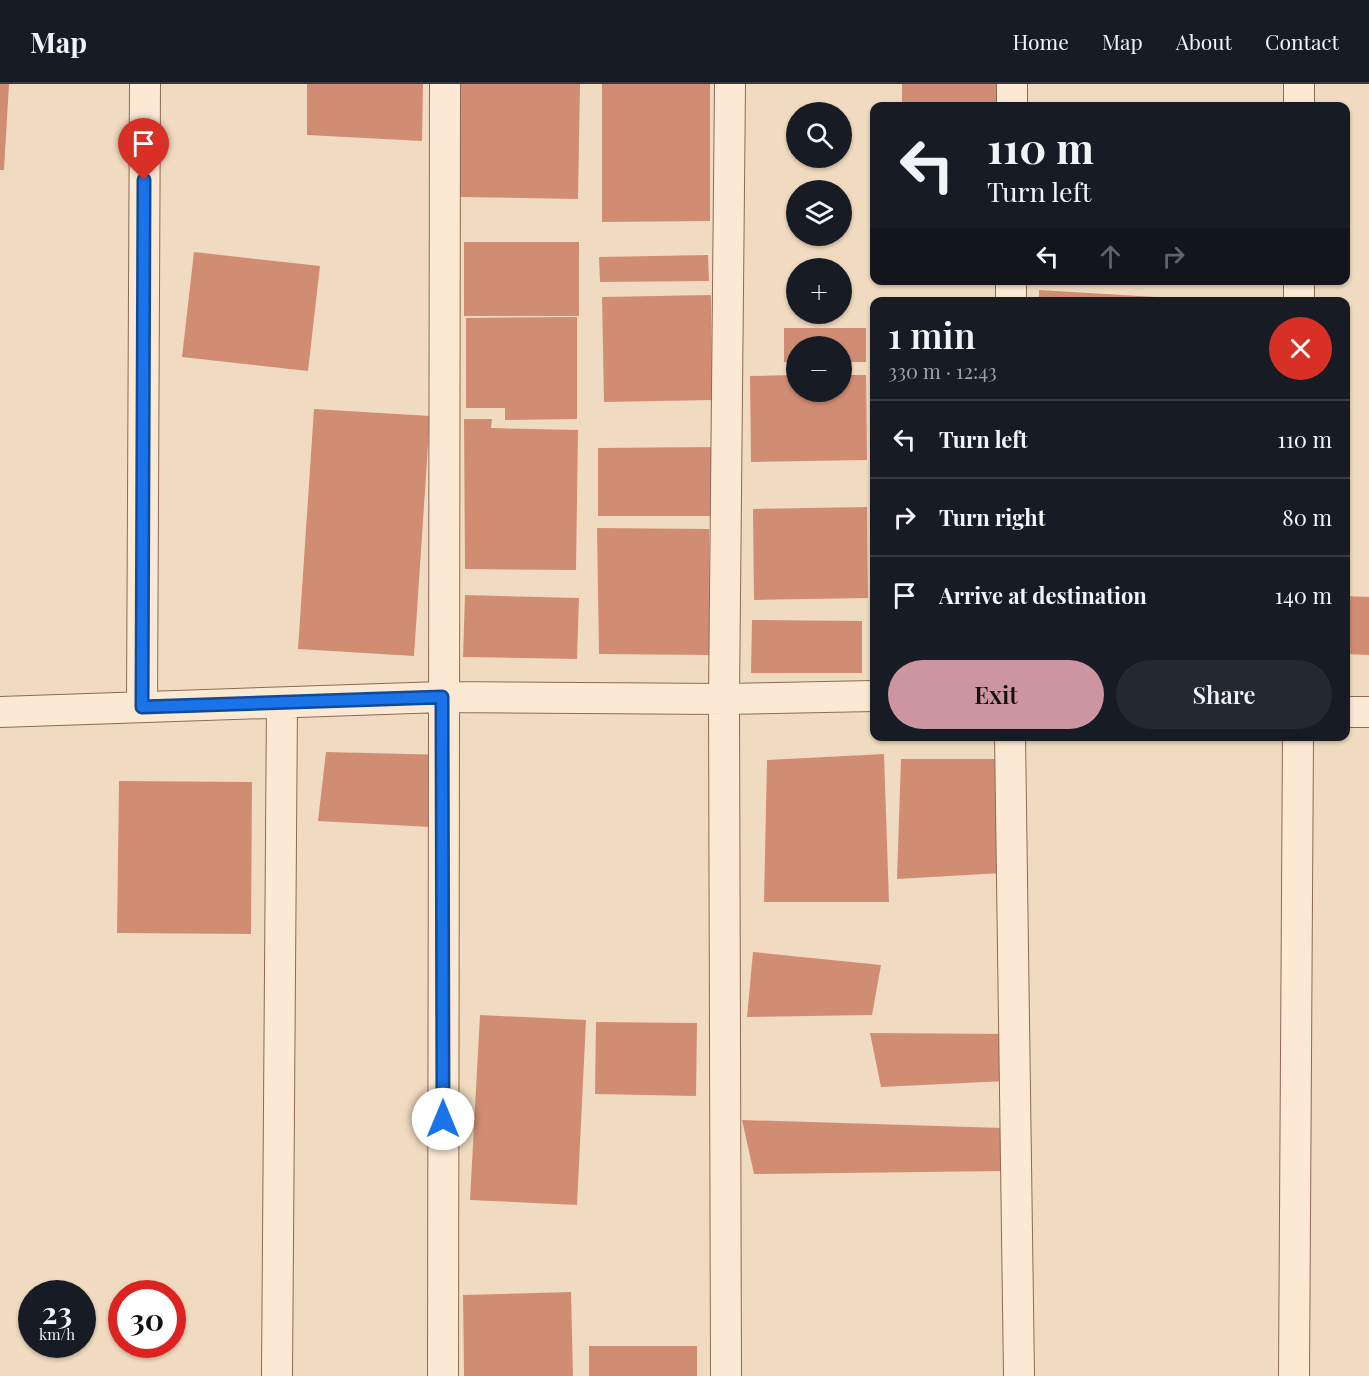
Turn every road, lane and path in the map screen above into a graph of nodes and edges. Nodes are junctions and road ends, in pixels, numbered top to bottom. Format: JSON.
{"nodes":[{"id":1,"x":145,"y":84,"type":"edge"},
{"id":2,"x":445,"y":84,"type":"edge"},
{"id":3,"x":730,"y":84,"type":"edge"},
{"id":4,"x":1012,"y":84,"type":"edge"},
{"id":5,"x":1299,"y":84,"type":"edge"},
{"id":6,"x":1011,"y":102,"type":"edge"},
{"id":7,"x":1299,"y":102,"type":"edge"},
{"id":8,"x":870,"y":696,"type":"edge"},
{"id":9,"x":442,"y":697,"type":"junction"},
{"id":10,"x":724,"y":699,"type":"junction"},
{"id":11,"x":282,"y":702,"type":"junction"},
{"id":12,"x":142,"y":707,"type":"junction"},
{"id":13,"x":0,"y":712,"type":"edge"},
{"id":14,"x":1350,"y":712,"type":"edge"},
{"id":15,"x":1369,"y":712,"type":"edge"},
{"id":16,"x":1010,"y":741,"type":"edge"},
{"id":17,"x":1298,"y":741,"type":"edge"},
{"id":18,"x":277,"y":1376,"type":"edge"},
{"id":19,"x":443,"y":1376,"type":"edge"},
{"id":20,"x":726,"y":1376,"type":"edge"},
{"id":21,"x":1019,"y":1376,"type":"edge"},
{"id":22,"x":1294,"y":1376,"type":"edge"}],
"edges":[{"from":1,"to":12,"type":"street"},
{"from":2,"to":9,"type":"street"},
{"from":3,"to":10,"type":"street"},
{"from":4,"to":6,"type":"street"},
{"from":5,"to":7,"type":"street"},
{"from":8,"to":10,"type":"street"},
{"from":9,"to":10,"type":"street"},
{"from":9,"to":11,"type":"street"},
{"from":9,"to":19,"type":"street"},
{"from":10,"to":20,"type":"street"},
{"from":11,"to":12,"type":"street"},
{"from":11,"to":18,"type":"street"},
{"from":12,"to":13,"type":"street"},
{"from":14,"to":15,"type":"street"},
{"from":16,"to":21,"type":"street"},
{"from":17,"to":22,"type":"street"}]}
